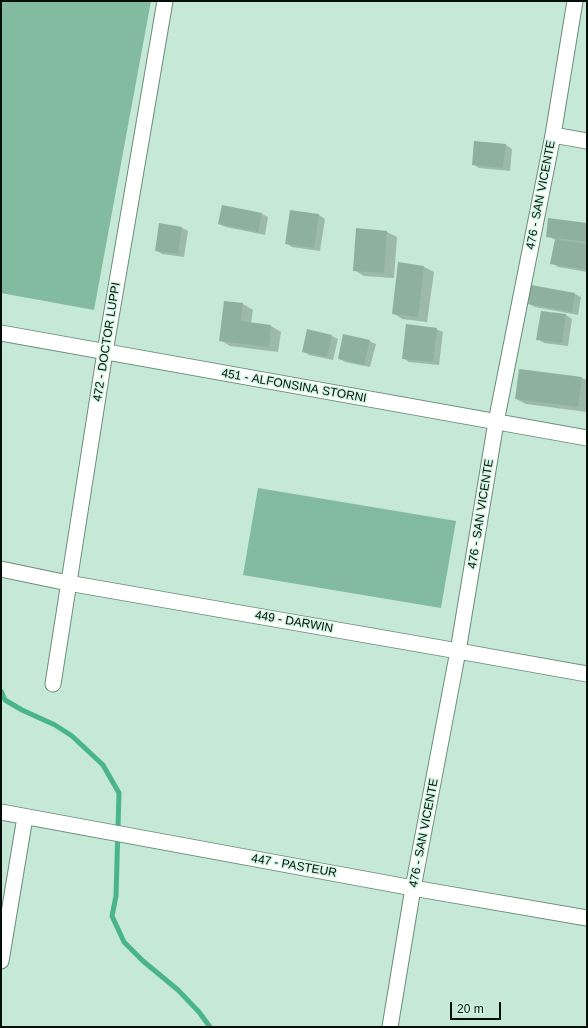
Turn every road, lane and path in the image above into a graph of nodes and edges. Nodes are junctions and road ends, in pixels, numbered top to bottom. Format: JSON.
{"nodes":[{"id":1,"x":165,"y":1,"type":"edge"},
{"id":2,"x":574,"y":1,"type":"edge"},
{"id":3,"x":553,"y":135,"type":"junction"},
{"id":4,"x":587,"y":141,"type":"edge"},
{"id":5,"x":1,"y":333,"type":"edge"},
{"id":6,"x":105,"y":352,"type":"junction"},
{"id":7,"x":496,"y":422,"type":"junction"},
{"id":8,"x":587,"y":438,"type":"edge"},
{"id":9,"x":1,"y":569,"type":"edge"},
{"id":10,"x":68,"y":584,"type":"junction"},
{"id":11,"x":458,"y":651,"type":"junction"},
{"id":12,"x":587,"y":674,"type":"edge"},
{"id":13,"x":53,"y":684,"type":"dead end"},
{"id":14,"x":1,"y":812,"type":"edge"},
{"id":15,"x":25,"y":817,"type":"junction"},
{"id":16,"x":413,"y":888,"type":"junction"},
{"id":17,"x":587,"y":918,"type":"edge"},
{"id":18,"x":1,"y":961,"type":"edge"},
{"id":19,"x":390,"y":1027,"type":"edge"}],
"edges":[{"from":1,"to":6,"type":"street","name":"472 - DOCTOR LUPPI"},
{"from":2,"to":3,"type":"street","name":"476 - SAN VICENTE"},
{"from":3,"to":4,"type":"street"},
{"from":3,"to":7,"type":"street","name":"476 - SAN VICENTE"},
{"from":5,"to":6,"type":"street","name":"451 - ALFONSINA STORNI"},
{"from":6,"to":7,"type":"street","name":"451 - ALFONSINA STORNI"},
{"from":6,"to":10,"type":"street","name":"472 - DOCTOR LUPPI"},
{"from":7,"to":8,"type":"street","name":"451 - ALFONSINA STORNI"},
{"from":7,"to":11,"type":"street","name":"476 - SAN VICENTE"},
{"from":9,"to":10,"type":"street","name":"449 - DARWIN"},
{"from":10,"to":11,"type":"street","name":"449 - DARWIN"},
{"from":10,"to":13,"type":"street","name":"472 - DOCTOR LUPPI"},
{"from":11,"to":12,"type":"street","name":"449 - DARWIN"},
{"from":11,"to":16,"type":"street","name":"476 - SAN VICENTE"},
{"from":14,"to":15,"type":"street","name":"447 - PASTEUR"},
{"from":15,"to":16,"type":"street","name":"447 - PASTEUR"},
{"from":15,"to":18,"type":"street"},
{"from":16,"to":17,"type":"street","name":"447 - PASTEUR"},
{"from":16,"to":19,"type":"street","name":"476 - SAN VICENTE"}]}
